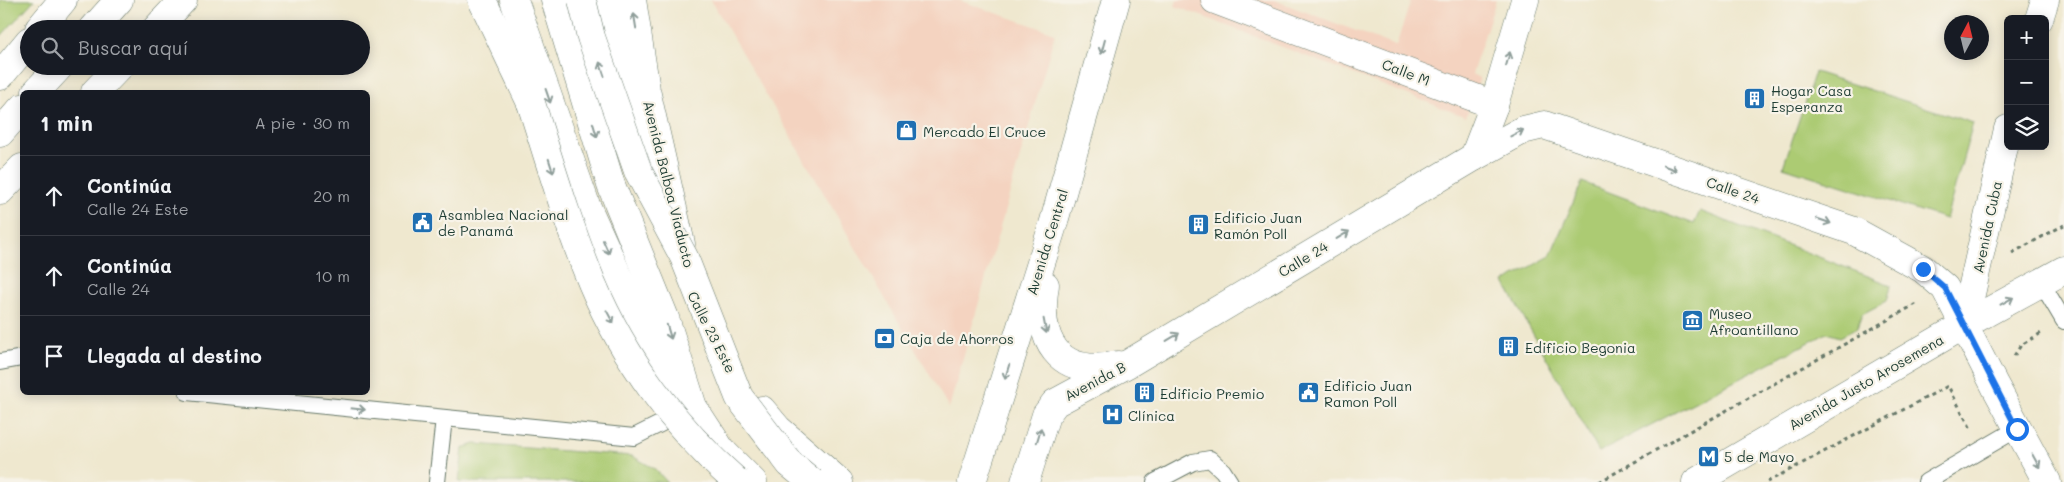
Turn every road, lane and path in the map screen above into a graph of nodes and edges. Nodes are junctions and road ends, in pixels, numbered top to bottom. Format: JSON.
{"nodes":[{"id":1,"x":63,"y":0,"type":"edge"},
{"id":2,"x":119,"y":0,"type":"edge"},
{"id":3,"x":183,"y":0,"type":"edge"},
{"id":4,"x":482,"y":0,"type":"edge"},
{"id":5,"x":505,"y":0,"type":"edge"},
{"id":6,"x":514,"y":0,"type":"edge"},
{"id":7,"x":556,"y":0,"type":"edge"},
{"id":8,"x":582,"y":0,"type":"edge"},
{"id":9,"x":607,"y":0,"type":"edge"},
{"id":10,"x":632,"y":0,"type":"edge"},
{"id":11,"x":1116,"y":0,"type":"edge"},
{"id":12,"x":1215,"y":0,"type":"edge"},
{"id":13,"x":1525,"y":0,"type":"edge"},
{"id":14,"x":2045,"y":0,"type":"edge"},
{"id":15,"x":2040,"y":15,"type":"edge"},
{"id":16,"x":46,"y":20,"type":"edge"},
{"id":17,"x":101,"y":20,"type":"edge"},
{"id":18,"x":164,"y":20,"type":"edge"},
{"id":19,"x":20,"y":52,"type":"edge"},
{"id":20,"x":52,"y":75,"type":"edge"},
{"id":21,"x":111,"y":75,"type":"edge"},
{"id":22,"x":0,"y":76,"type":"edge"},
{"id":23,"x":38,"y":90,"type":"edge"},
{"id":24,"x":97,"y":90,"type":"edge"},
{"id":25,"x":531,"y":103,"type":"junction"},
{"id":26,"x":1494,"y":106,"type":"junction"},
{"id":27,"x":20,"y":110,"type":"edge"},
{"id":28,"x":0,"y":133,"type":"edge"},
{"id":29,"x":2004,"y":149,"type":"edge"},
{"id":30,"x":1474,"y":157,"type":"junction"},
{"id":31,"x":20,"y":170,"type":"edge"},
{"id":32,"x":0,"y":192,"type":"edge"},
{"id":33,"x":1053,"y":225,"type":"junction"},
{"id":34,"x":684,"y":257,"type":"junction"},
{"id":35,"x":2053,"y":276,"type":"edge"},
{"id":36,"x":1945,"y":288,"type":"junction"},
{"id":37,"x":2064,"y":321,"type":"edge"},
{"id":38,"x":1964,"y":325,"type":"junction"},
{"id":39,"x":20,"y":358,"type":"edge"},
{"id":40,"x":0,"y":362,"type":"edge"},
{"id":41,"x":1131,"y":362,"type":"junction"},
{"id":42,"x":2010,"y":363,"type":"dead end"},
{"id":43,"x":217,"y":395,"type":"edge"},
{"id":44,"x":693,"y":407,"type":"junction"},
{"id":45,"x":444,"y":418,"type":"junction"},
{"id":46,"x":2017,"y":429,"type":"junction"},
{"id":47,"x":1982,"y":449,"type":"junction"},
{"id":48,"x":971,"y":478,"type":"edge"},
{"id":49,"x":1028,"y":479,"type":"edge"},
{"id":50,"x":437,"y":482,"type":"edge"},
{"id":51,"x":737,"y":482,"type":"edge"},
{"id":52,"x":753,"y":482,"type":"edge"},
{"id":53,"x":812,"y":482,"type":"edge"},
{"id":54,"x":839,"y":482,"type":"edge"},
{"id":55,"x":1155,"y":482,"type":"edge"},
{"id":56,"x":1230,"y":482,"type":"edge"},
{"id":57,"x":1599,"y":482,"type":"edge"},
{"id":58,"x":1696,"y":482,"type":"edge"},
{"id":59,"x":1766,"y":482,"type":"edge"},
{"id":60,"x":1926,"y":482,"type":"edge"},
{"id":61,"x":2047,"y":482,"type":"edge"}],
"edges":[{"from":1,"to":16,"type":"main road"},
{"from":2,"to":17,"type":"main road"},
{"from":3,"to":18,"type":"main road"},
{"from":4,"to":25,"type":"main road"},
{"from":5,"to":25,"type":"main road"},
{"from":6,"to":44,"type":"main road","one_way":true},
{"from":7,"to":44,"type":"main road","one_way":true},
{"from":34,"to":8,"type":"main road","one_way":true,"bridge":true},
{"from":9,"to":54,"type":"main road","name":"Calle 23 Este"},
{"from":34,"to":10,"type":"main road","name":"Avenida Balboa Viaducto","one_way":true,"bridge":true},
{"from":11,"to":33,"type":"main road","name":"Avenida Central","one_way":true},
{"from":12,"to":26,"type":"main road","name":"Calle M"},
{"from":26,"to":13,"type":"main road","one_way":true},
{"from":14,"to":15,"type":"main road"},
{"from":19,"to":22,"type":"main road"},
{"from":20,"to":23,"type":"main road"},
{"from":21,"to":24,"type":"main road"},
{"from":25,"to":51,"type":"main road","one_way":true,"bridge":true},
{"from":26,"to":30,"type":"main road"},
{"from":27,"to":28,"type":"main road"},
{"from":29,"to":38,"type":"main road","name":"Avenida Cuba"},
{"from":30,"to":36,"type":"main road","name":"Calle 24","one_way":true},
{"from":41,"to":30,"type":"main road","name":"Calle 24","one_way":true},
{"from":31,"to":32,"type":"main road"},
{"from":33,"to":41,"type":"main road","one_way":true},
{"from":33,"to":48,"type":"main road","name":"Avenida Central","one_way":true},
{"from":34,"to":53,"type":"main road","name":"Avenida Balboa Viaducto","bridge":true},
{"from":35,"to":37,"type":"lane"},
{"from":38,"to":35,"type":"main road","name":"Avenida Justo Arosemena","one_way":true},
{"from":36,"to":38,"type":"main road","name":"Calle 24"},
{"from":36,"to":57,"type":"path"},
{"from":37,"to":42,"type":"path"},
{"from":38,"to":46,"type":"main road","name":"Calle 24"},
{"from":38,"to":58,"type":"main road","name":"Avenida Justo Arosemena"},
{"from":39,"to":40,"type":"lane"},
{"from":49,"to":41,"type":"main road","name":"Avenida B","one_way":true},
{"from":43,"to":45,"type":"lane","one_way":true},
{"from":44,"to":45,"type":"lane"},
{"from":44,"to":52,"type":"main road"},
{"from":45,"to":50,"type":"lane"},
{"from":46,"to":47,"type":"lane"},
{"from":46,"to":61,"type":"main road","name":"Calle 24","one_way":true},
{"from":47,"to":59,"type":"path"},
{"from":47,"to":60,"type":"lane"},
{"from":55,"to":56,"type":"lane"}]}
